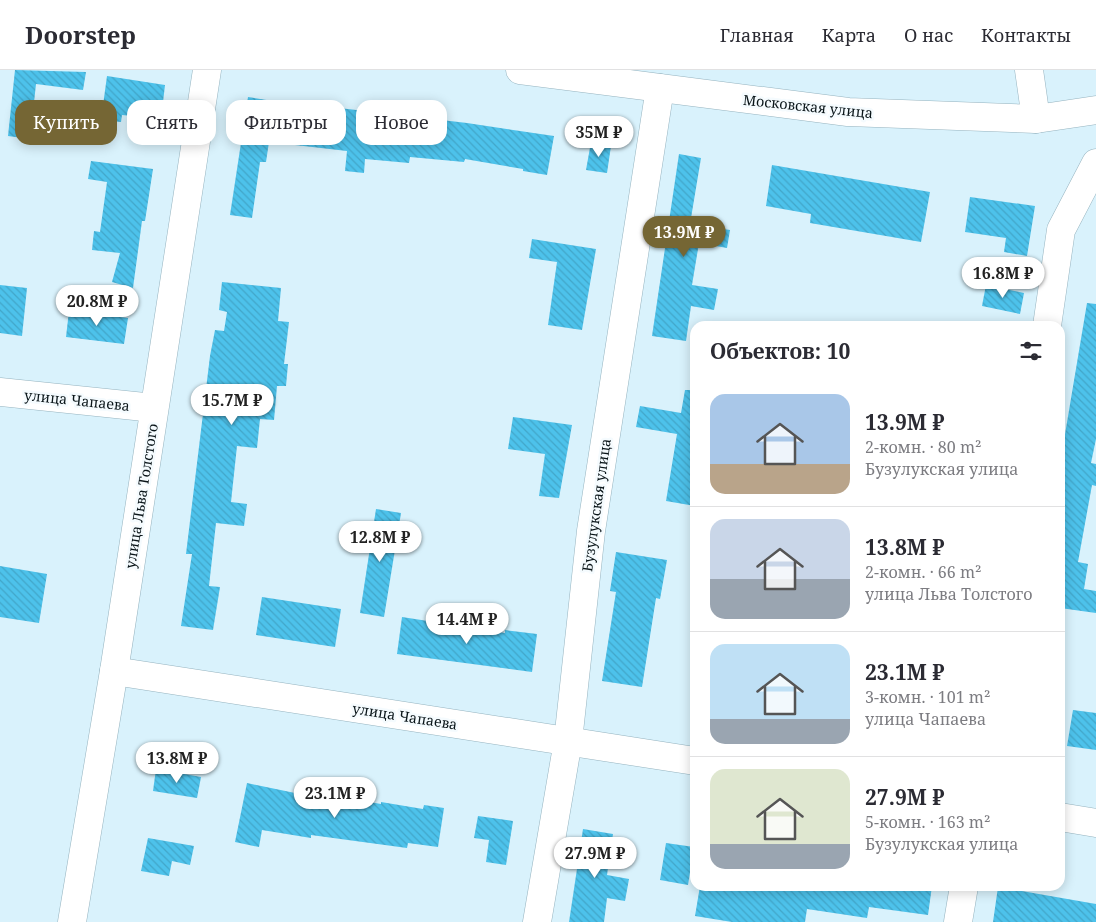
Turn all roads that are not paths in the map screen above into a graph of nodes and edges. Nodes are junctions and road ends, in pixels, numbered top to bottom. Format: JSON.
{"nodes":[{"id":1,"x":207,"y":70,"type":"edge"},
{"id":2,"x":520,"y":70,"type":"edge"},
{"id":3,"x":1029,"y":70,"type":"edge"},
{"id":4,"x":660,"y":88,"type":"junction"},
{"id":5,"x":1096,"y":110,"type":"edge"},
{"id":6,"x":1036,"y":119,"type":"junction"},
{"id":7,"x":1096,"y":163,"type":"edge"},
{"id":8,"x":1048,"y":321,"type":"edge"},
{"id":9,"x":0,"y":392,"type":"edge"},
{"id":10,"x":154,"y":408,"type":"junction"},
{"id":11,"x":114,"y":671,"type":"junction"},
{"id":12,"x":568,"y":741,"type":"junction"},
{"id":13,"x":690,"y":760,"type":"edge"},
{"id":14,"x":1065,"y":818,"type":"edge"},
{"id":15,"x":1096,"y":823,"type":"edge"},
{"id":16,"x":963,"y":891,"type":"edge"},
{"id":17,"x":72,"y":922,"type":"edge"},
{"id":18,"x":537,"y":922,"type":"edge"},
{"id":19,"x":958,"y":922,"type":"edge"}],
"edges":[{"from":1,"to":10,"type":"street","name":"улица Льва Толстого"},
{"from":2,"to":4,"type":"street","name":"Московская улица"},
{"from":3,"to":6,"type":"street"},
{"from":4,"to":6,"type":"street","name":"Московская улица"},
{"from":4,"to":12,"type":"street","name":"Бузулукская улица"},
{"from":5,"to":6,"type":"street","name":"Московская улица"},
{"from":7,"to":8,"type":"street"},
{"from":9,"to":10,"type":"street","name":"улица Чапаева"},
{"from":10,"to":11,"type":"street","name":"улица Льва Толстого"},
{"from":11,"to":12,"type":"street","name":"улица Чапаева"},
{"from":11,"to":17,"type":"street","name":"улица Льва Толстого"},
{"from":12,"to":13,"type":"street","name":"улица Чапаева"},
{"from":12,"to":18,"type":"street","name":"Бузулукская улица"},
{"from":14,"to":15,"type":"street"},
{"from":16,"to":19,"type":"street"}]}
